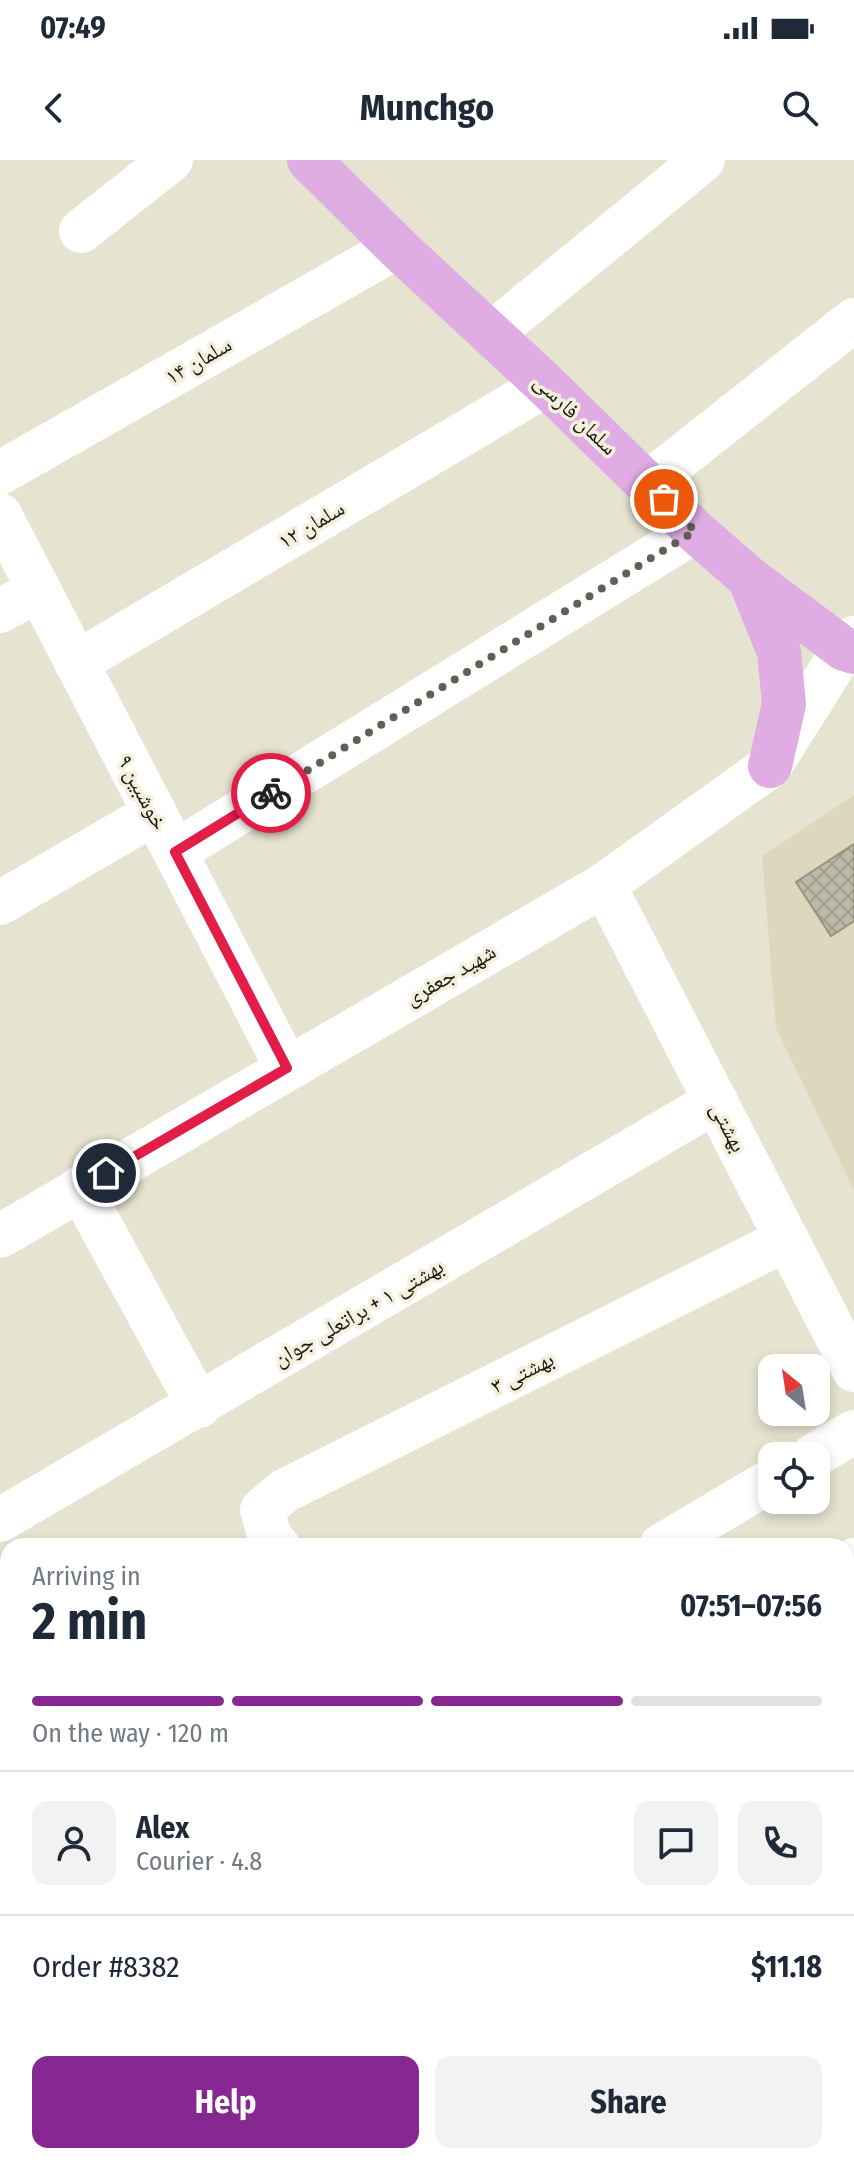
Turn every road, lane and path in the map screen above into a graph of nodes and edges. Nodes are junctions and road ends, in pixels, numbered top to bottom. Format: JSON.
{"nodes":[{"id":1,"x":171,"y":160,"type":"edge"},
{"id":2,"x":703,"y":160,"type":"edge"},
{"id":3,"x":325,"y":165,"type":"edge"},
{"id":4,"x":81,"y":231,"type":"dead end"},
{"id":5,"x":397,"y":247,"type":"junction"},
{"id":6,"x":854,"y":320,"type":"edge"},
{"id":7,"x":491,"y":334,"type":"junction"},
{"id":8,"x":546,"y":385,"type":"junction"},
{"id":9,"x":0,"y":473,"type":"edge"},
{"id":10,"x":648,"y":483,"type":"junction"},
{"id":11,"x":0,"y":515,"type":"edge"},
{"id":12,"x":695,"y":531,"type":"junction"},
{"id":13,"x":749,"y":578,"type":"junction"},
{"id":14,"x":38,"y":590,"type":"junction"},
{"id":15,"x":0,"y":611,"type":"edge"},
{"id":16,"x":851,"y":646,"type":"edge"},
{"id":17,"x":76,"y":663,"type":"junction"},
{"id":18,"x":770,"y":766,"type":"junction"},
{"id":19,"x":155,"y":813,"type":"junction"},
{"id":20,"x":175,"y":852,"type":"junction"},
{"id":21,"x":604,"y":885,"type":"junction"},
{"id":22,"x":0,"y":903,"type":"edge"},
{"id":23,"x":287,"y":1068,"type":"junction"},
{"id":24,"x":716,"y":1101,"type":"junction"},
{"id":25,"x":80,"y":1188,"type":"junction"},
{"id":26,"x":0,"y":1236,"type":"edge"},
{"id":27,"x":787,"y":1239,"type":"junction"},
{"id":28,"x":854,"y":1370,"type":"edge"},
{"id":29,"x":199,"y":1406,"type":"junction"},
{"id":30,"x":854,"y":1432,"type":"edge"},
{"id":31,"x":830,"y":1446,"type":"edge"},
{"id":32,"x":758,"y":1488,"type":"edge"},
{"id":33,"x":0,"y":1520,"type":"edge"},
{"id":34,"x":270,"y":1528,"type":"edge"},
{"id":35,"x":674,"y":1538,"type":"edge"}],
"edges":[{"from":1,"to":4,"type":"street"},
{"from":2,"to":7,"type":"street"},
{"from":3,"to":5,"type":"main road","name":"سلمان فارسی"},
{"from":5,"to":7,"type":"main road","name":"سلمان فارسی"},
{"from":5,"to":9,"type":"street","name":"سلمان ۱۴"},
{"from":6,"to":10,"type":"street"},
{"from":7,"to":8,"type":"main road","name":"سلمان فارسی"},
{"from":8,"to":10,"type":"main road","name":"سلمان فارسی"},
{"from":8,"to":17,"type":"street","name":"سلمان ۱۲"},
{"from":10,"to":12,"type":"main road","name":"سلمان فارسی"},
{"from":11,"to":14,"type":"street","name":"خوشبین ۹"},
{"from":12,"to":13,"type":"main road","name":"سلمان فارسی"},
{"from":12,"to":20,"type":"street"},
{"from":13,"to":16,"type":"main road","name":"سلمان فارسی"},
{"from":13,"to":18,"type":"main road"},
{"from":14,"to":15,"type":"street"},
{"from":14,"to":17,"type":"street","name":"خوشبین ۹"},
{"from":16,"to":18,"type":"street","name":"شهید جعفری"},
{"from":17,"to":19,"type":"street","name":"خوشبین ۹"},
{"from":18,"to":21,"type":"street","name":"شهید جعفری"},
{"from":19,"to":20,"type":"street","name":"خوشبین ۹"},
{"from":19,"to":22,"type":"street"},
{"from":20,"to":23,"type":"street","name":"خوشبین ۹"},
{"from":21,"to":23,"type":"street","name":"شهید جعفری"},
{"from":21,"to":24,"type":"street","name":"بهشتی"},
{"from":23,"to":25,"type":"street","name":"شهید جعفری"},
{"from":24,"to":27,"type":"street","name":"بهشتی"},
{"from":24,"to":29,"type":"street","name":"بهشتی ۱ + براتعلی جوان"},
{"from":25,"to":26,"type":"street","name":"شهید جعفری"},
{"from":25,"to":29,"type":"street"},
{"from":27,"to":28,"type":"street","name":"بهشتی"},
{"from":27,"to":34,"type":"street","name":"بهشتی ۳"},
{"from":29,"to":33,"type":"street","name":"بهشتی ۱ + براتعلی جوان"},
{"from":30,"to":31,"type":"street"},
{"from":32,"to":35,"type":"street"}]}
